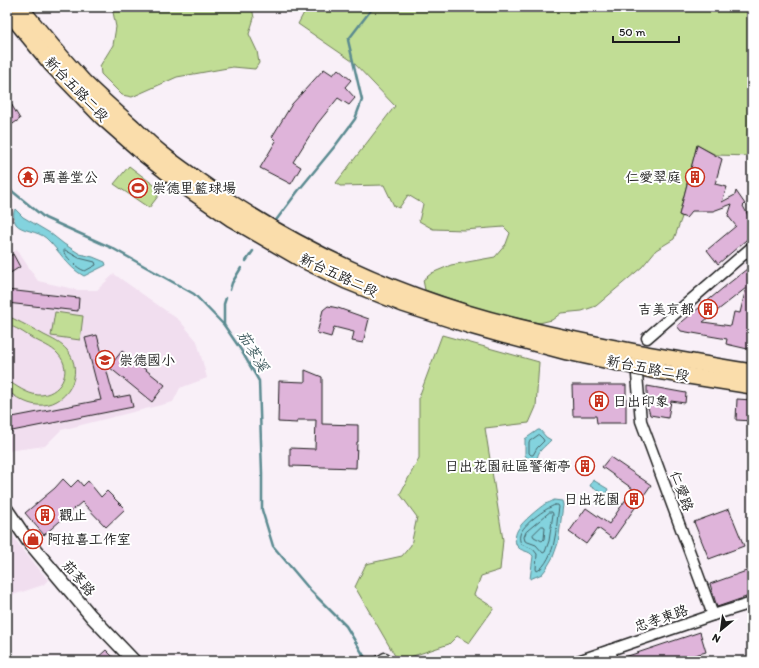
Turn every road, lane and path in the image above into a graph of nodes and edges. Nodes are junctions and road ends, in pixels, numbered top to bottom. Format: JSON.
{"nodes":[{"id":1,"x":20,"y":7,"type":"edge"},
{"id":2,"x":7,"y":10,"type":"edge"},
{"id":3,"x":752,"y":247,"type":"edge"},
{"id":4,"x":647,"y":338,"type":"dead end"},
{"id":5,"x":752,"y":372,"type":"edge"},
{"id":6,"x":637,"y":375,"type":"dead end"},
{"id":7,"x":752,"y":386,"type":"edge"},
{"id":8,"x":7,"y":510,"type":"edge"},
{"id":9,"x":752,"y":603,"type":"edge"},
{"id":10,"x":713,"y":615,"type":"junction"},
{"id":11,"x":610,"y":650,"type":"junction"},
{"id":12,"x":134,"y":661,"type":"edge"},
{"id":13,"x":578,"y":661,"type":"edge"},
{"id":14,"x":614,"y":661,"type":"edge"}],
"edges":[{"from":1,"to":5,"type":"main road","name":"新台五路二段","bridge":true},
{"from":2,"to":7,"type":"main road","name":"新台五路二段","bridge":true},
{"from":3,"to":4,"type":"street"},
{"from":6,"to":10,"type":"street","name":"仁愛路"},
{"from":8,"to":12,"type":"street","name":"茄苳路"},
{"from":9,"to":10,"type":"street","name":"忠孝東路"},
{"from":10,"to":11,"type":"street","name":"忠孝東路"},
{"from":11,"to":13,"type":"street","name":"忠孝東路"},
{"from":11,"to":14,"type":"street"}]}
